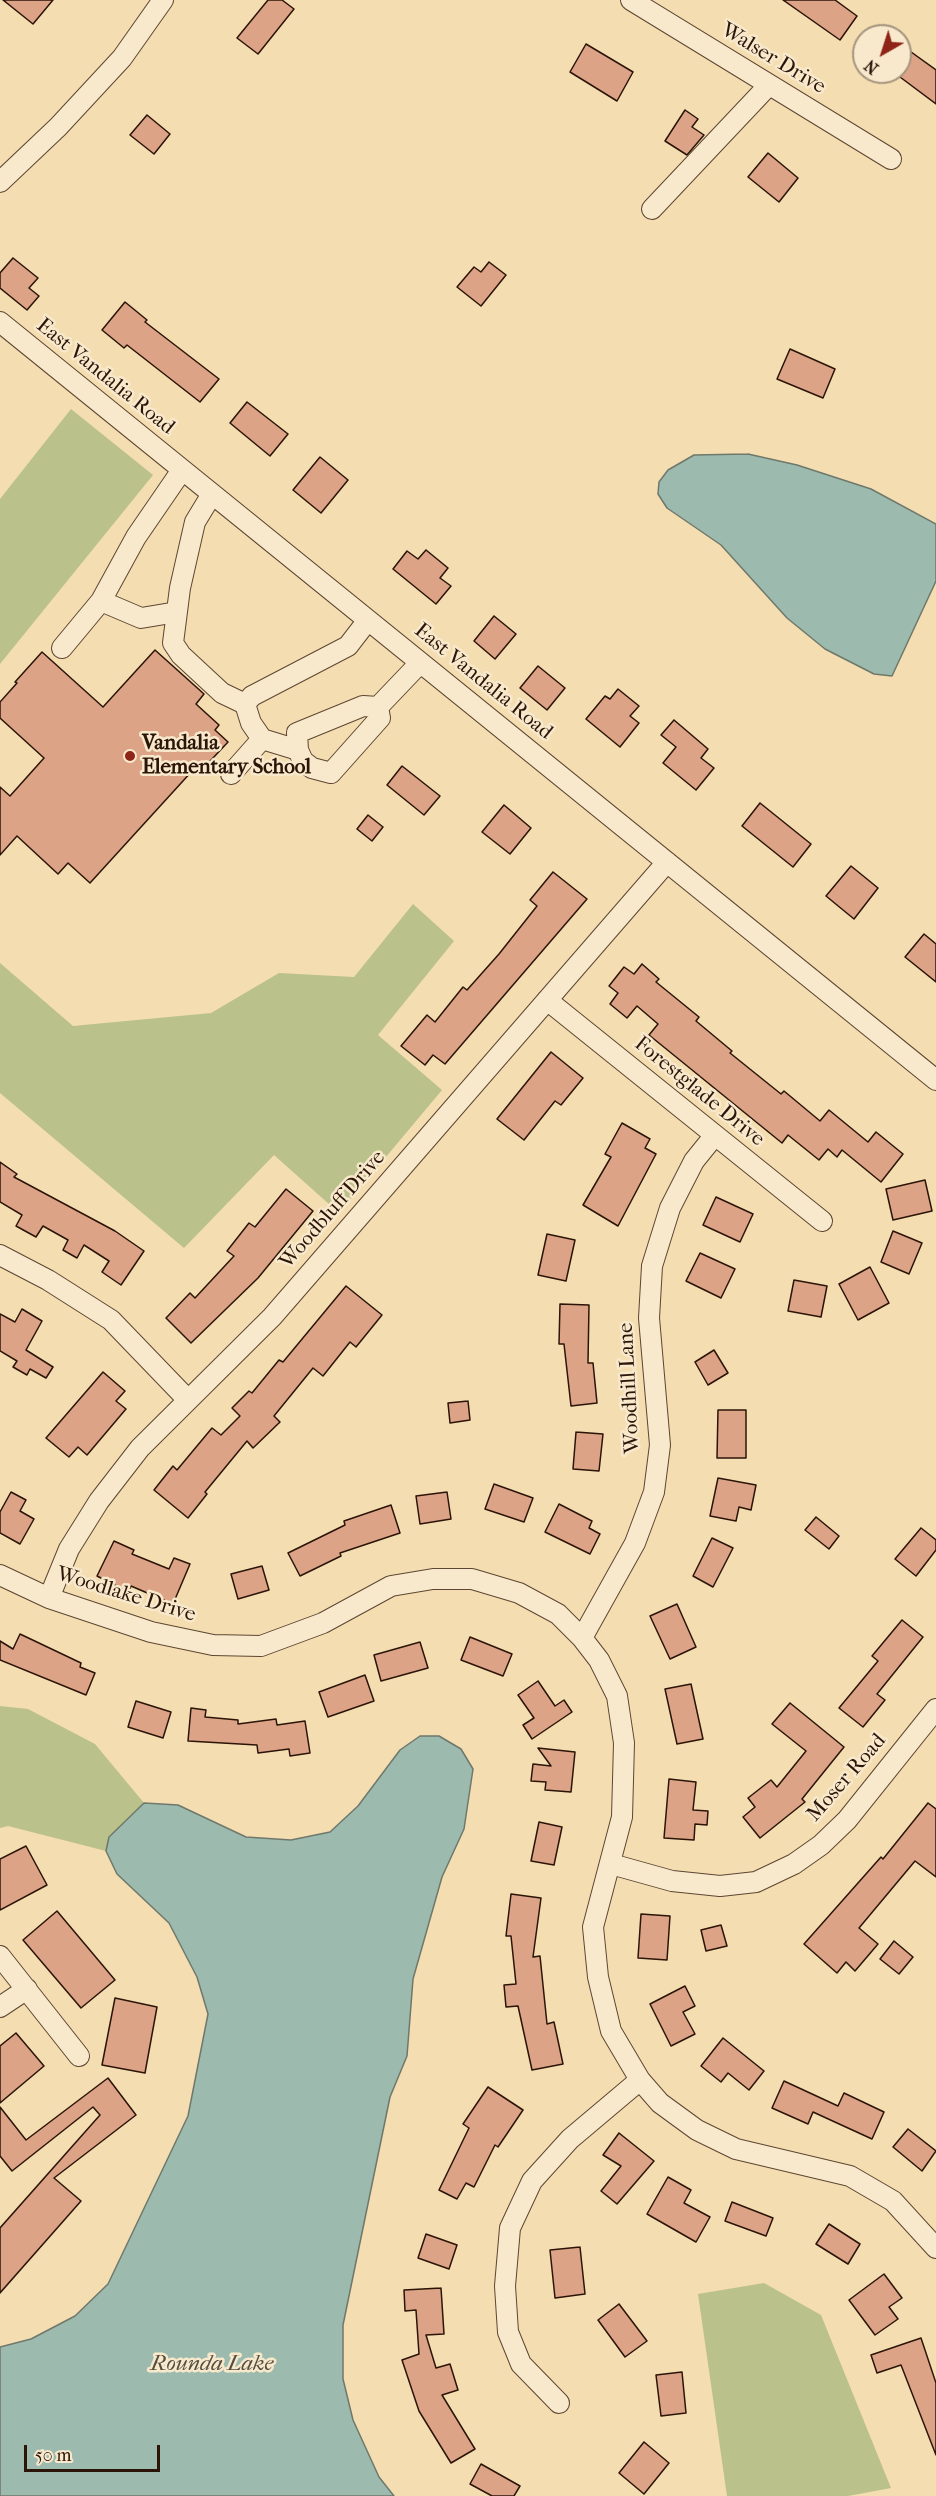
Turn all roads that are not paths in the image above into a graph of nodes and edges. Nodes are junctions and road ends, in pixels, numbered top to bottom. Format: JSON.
{"nodes":[{"id":1,"x":163,"y":0,"type":"edge"},
{"id":2,"x":631,"y":0,"type":"edge"},
{"id":3,"x":769,"y":85,"type":"junction"},
{"id":4,"x":891,"y":159,"type":"dead end"},
{"id":5,"x":0,"y":182,"type":"edge"},
{"id":6,"x":652,"y":209,"type":"dead end"},
{"id":7,"x":0,"y":322,"type":"edge"},
{"id":8,"x":182,"y":470,"type":"junction"},
{"id":9,"x":212,"y":494,"type":"junction"},
{"id":10,"x":101,"y":601,"type":"junction"},
{"id":11,"x":177,"y":612,"type":"junction"},
{"id":12,"x":368,"y":620,"type":"junction"},
{"id":13,"x":62,"y":648,"type":"dead end"},
{"id":14,"x":420,"y":663,"type":"junction"},
{"id":15,"x":245,"y":704,"type":"junction"},
{"id":16,"x":378,"y":707,"type":"junction"},
{"id":17,"x":262,"y":739,"type":"junction"},
{"id":18,"x":298,"y":750,"type":"junction"},
{"id":19,"x":231,"y":774,"type":"dead end"},
{"id":20,"x":667,"y":862,"type":"junction"},
{"id":21,"x":547,"y":1000,"type":"junction"},
{"id":22,"x":936,"y":1080,"type":"edge"},
{"id":23,"x":715,"y":1135,"type":"junction"},
{"id":24,"x":822,"y":1221,"type":"dead end"},
{"id":25,"x":0,"y":1256,"type":"edge"},
{"id":26,"x":188,"y":1400,"type":"junction"},
{"id":27,"x":0,"y":1575,"type":"edge"},
{"id":28,"x":49,"y":1598,"type":"junction"},
{"id":29,"x":582,"y":1638,"type":"junction"},
{"id":30,"x":936,"y":1709,"type":"edge"},
{"id":31,"x":611,"y":1864,"type":"junction"},
{"id":32,"x":0,"y":1956,"type":"edge"},
{"id":33,"x":27,"y":1989,"type":"junction"},
{"id":34,"x":0,"y":2007,"type":"edge"},
{"id":35,"x":79,"y":2056,"type":"dead end"},
{"id":36,"x":640,"y":2080,"type":"junction"},
{"id":37,"x":936,"y":2248,"type":"edge"},
{"id":38,"x":559,"y":2403,"type":"dead end"}],
"edges":[{"from":1,"to":5,"type":"street"},
{"from":2,"to":3,"type":"street","name":"Walser Drive"},
{"from":3,"to":4,"type":"street","name":"Walser Drive"},
{"from":3,"to":6,"type":"street"},
{"from":7,"to":8,"type":"street","name":"East Vandalia Road"},
{"from":8,"to":9,"type":"street","name":"East Vandalia Road"},
{"from":8,"to":10,"type":"street"},
{"from":9,"to":11,"type":"street"},
{"from":9,"to":12,"type":"street","name":"East Vandalia Road"},
{"from":10,"to":11,"type":"street"},
{"from":10,"to":13,"type":"street"},
{"from":11,"to":15,"type":"street"},
{"from":12,"to":14,"type":"street","name":"East Vandalia Road"},
{"from":12,"to":15,"type":"street"},
{"from":14,"to":16,"type":"street"},
{"from":14,"to":20,"type":"street","name":"East Vandalia Road"},
{"from":15,"to":17,"type":"street"},
{"from":16,"to":18,"type":"street"},
{"from":16,"to":18,"type":"street"},
{"from":17,"to":18,"type":"street"},
{"from":17,"to":19,"type":"street"},
{"from":20,"to":21,"type":"street","name":"Woodbluff Drive"},
{"from":20,"to":22,"type":"street","name":"East Vandalia Road"},
{"from":21,"to":23,"type":"street","name":"Forestglade Drive"},
{"from":21,"to":26,"type":"street","name":"Woodbluff Drive"},
{"from":23,"to":24,"type":"street","name":"Forestglade Drive"},
{"from":23,"to":29,"type":"street","name":"Woodhill Lane"},
{"from":25,"to":26,"type":"street"},
{"from":26,"to":28,"type":"street","name":"Woodbluff Drive"},
{"from":27,"to":28,"type":"street","name":"Woodlake Drive"},
{"from":28,"to":29,"type":"street","name":"Woodlake Drive"},
{"from":29,"to":31,"type":"street","name":"Woodlake Drive"},
{"from":30,"to":31,"type":"street","name":"Moser Road"},
{"from":31,"to":36,"type":"street","name":"Woodlake Drive"},
{"from":32,"to":33,"type":"street"},
{"from":33,"to":34,"type":"street"},
{"from":33,"to":35,"type":"street"},
{"from":36,"to":37,"type":"street","name":"Woodlake Drive"},
{"from":36,"to":38,"type":"street"}]}
